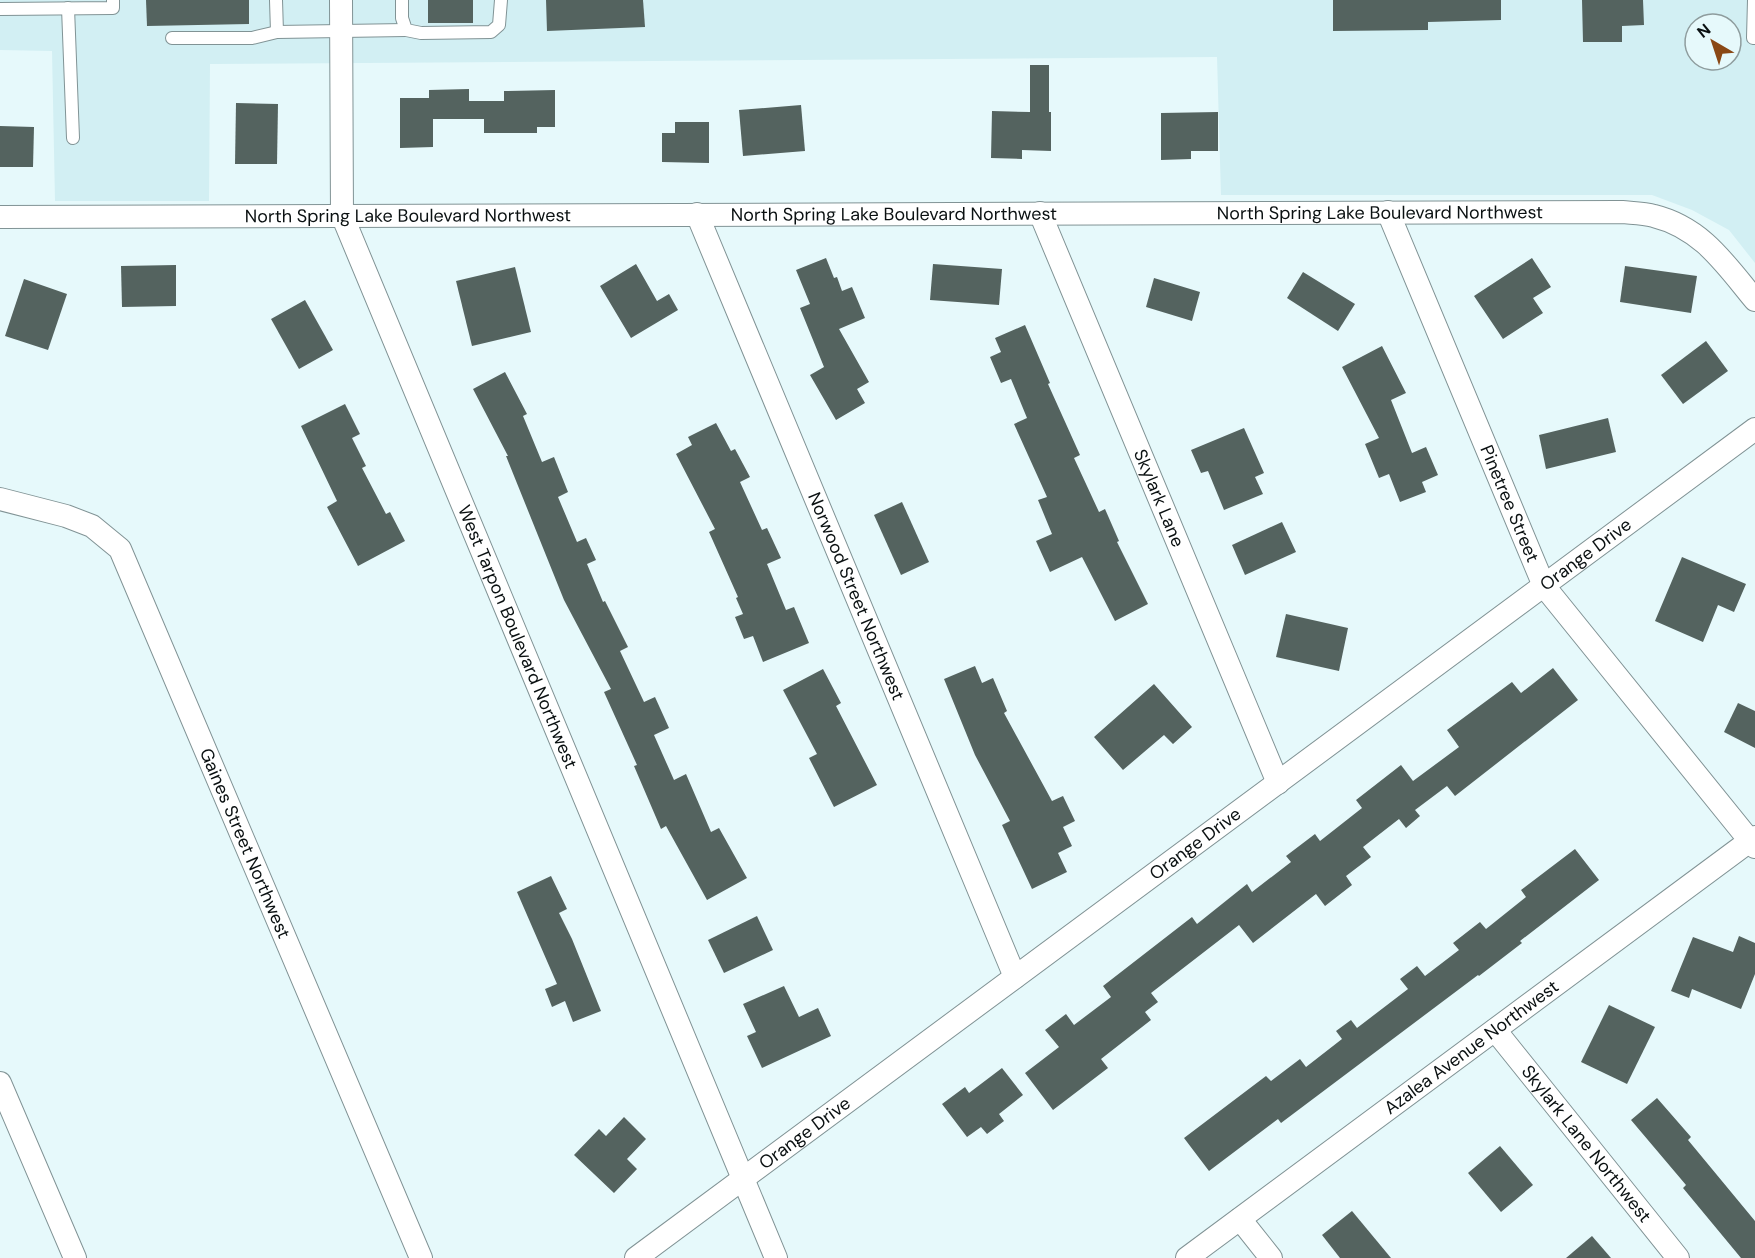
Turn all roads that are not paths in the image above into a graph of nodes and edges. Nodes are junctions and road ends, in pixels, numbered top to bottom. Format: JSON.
{"nodes":[{"id":1,"x":113,"y":0,"type":"edge"},
{"id":2,"x":276,"y":0,"type":"edge"},
{"id":3,"x":341,"y":0,"type":"edge"},
{"id":4,"x":402,"y":0,"type":"edge"},
{"id":5,"x":501,"y":0,"type":"edge"},
{"id":6,"x":1754,"y":0,"type":"edge"},
{"id":7,"x":69,"y":8,"type":"junction"},
{"id":8,"x":0,"y":9,"type":"edge"},
{"id":9,"x":406,"y":30,"type":"junction"},
{"id":10,"x":341,"y":31,"type":"junction"},
{"id":11,"x":277,"y":32,"type":"junction"},
{"id":12,"x":172,"y":38,"type":"dead end"},
{"id":13,"x":1755,"y":38,"type":"edge"},
{"id":14,"x":73,"y":138,"type":"dead end"},
{"id":15,"x":1388,"y":212,"type":"junction"},
{"id":16,"x":1040,"y":213,"type":"junction"},
{"id":17,"x":697,"y":214,"type":"junction"},
{"id":18,"x":342,"y":216,"type":"junction"},
{"id":19,"x":0,"y":217,"type":"edge"},
{"id":20,"x":1755,"y":300,"type":"edge"},
{"id":21,"x":1755,"y":429,"type":"edge"},
{"id":22,"x":0,"y":499,"type":"edge"},
{"id":23,"x":1544,"y":586,"type":"junction"},
{"id":24,"x":1278,"y":783,"type":"junction"},
{"id":25,"x":1753,"y":842,"type":"edge"},
{"id":26,"x":1015,"y":977,"type":"junction"},
{"id":27,"x":1495,"y":1030,"type":"junction"},
{"id":28,"x":0,"y":1083,"type":"edge"},
{"id":29,"x":743,"y":1179,"type":"junction"},
{"id":30,"x":1240,"y":1219,"type":"junction"},
{"id":31,"x":75,"y":1258,"type":"edge"},
{"id":32,"x":421,"y":1258,"type":"edge"},
{"id":33,"x":636,"y":1258,"type":"edge"},
{"id":34,"x":776,"y":1258,"type":"edge"},
{"id":35,"x":1187,"y":1258,"type":"edge"},
{"id":36,"x":1271,"y":1258,"type":"edge"},
{"id":37,"x":1678,"y":1258,"type":"edge"}],
"edges":[{"from":1,"to":7,"type":"lane"},
{"from":2,"to":11,"type":"lane"},
{"from":3,"to":10,"type":"street","name":"West Tarpon Boulevard Northwest"},
{"from":4,"to":9,"type":"lane"},
{"from":5,"to":9,"type":"lane"},
{"from":6,"to":13,"type":"lane"},
{"from":7,"to":8,"type":"lane"},
{"from":7,"to":14,"type":"lane"},
{"from":9,"to":10,"type":"lane"},
{"from":10,"to":11,"type":"lane"},
{"from":10,"to":18,"type":"street","name":"West Tarpon Boulevard Northwest"},
{"from":11,"to":12,"type":"lane"},
{"from":15,"to":16,"type":"street","name":"North Spring Lake Boulevard Northwest"},
{"from":15,"to":20,"type":"street","name":"North Spring Lake Boulevard Northwest"},
{"from":15,"to":23,"type":"street","name":"Pinetree Street"},
{"from":16,"to":17,"type":"street","name":"North Spring Lake Boulevard Northwest"},
{"from":16,"to":24,"type":"street","name":"Skylark Lane"},
{"from":17,"to":18,"type":"street","name":"North Spring Lake Boulevard Northwest"},
{"from":17,"to":26,"type":"street","name":"Norwood Street Northwest"},
{"from":18,"to":19,"type":"street","name":"North Spring Lake Boulevard Northwest"},
{"from":18,"to":29,"type":"street","name":"West Tarpon Boulevard Northwest"},
{"from":21,"to":23,"type":"street","name":"Orange Drive"},
{"from":22,"to":32,"type":"street","name":"Gaines Street Northwest"},
{"from":23,"to":24,"type":"street","name":"Orange Drive"},
{"from":23,"to":25,"type":"street","name":"Pinetree Street"},
{"from":24,"to":26,"type":"street","name":"Orange Drive"},
{"from":25,"to":27,"type":"street","name":"Azalea Avenue Northwest"},
{"from":26,"to":29,"type":"street","name":"Orange Drive"},
{"from":27,"to":30,"type":"street","name":"Azalea Avenue Northwest"},
{"from":27,"to":37,"type":"street","name":"Skylark Lane Northwest"},
{"from":28,"to":31,"type":"street"},
{"from":29,"to":33,"type":"street","name":"Orange Drive"},
{"from":29,"to":34,"type":"street","name":"West Tarpon Boulevard Northwest"},
{"from":30,"to":35,"type":"street","name":"Azalea Avenue Northwest"},
{"from":30,"to":36,"type":"street"}]}
